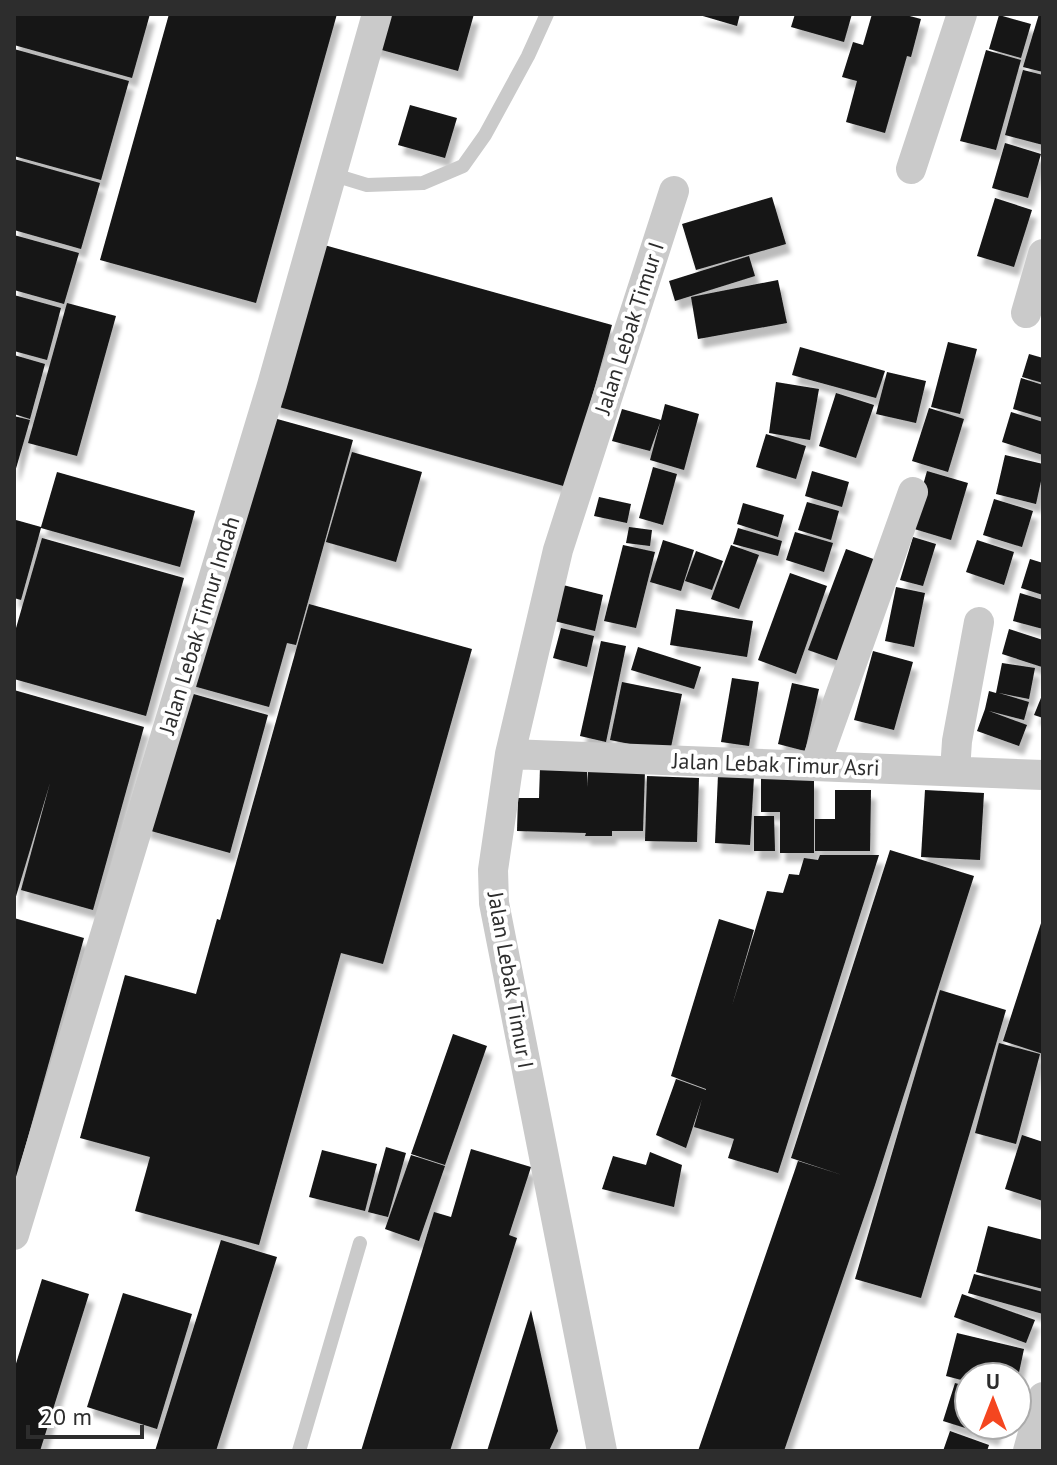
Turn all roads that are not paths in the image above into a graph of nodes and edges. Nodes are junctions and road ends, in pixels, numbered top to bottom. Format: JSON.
{"nodes":[{"id":1,"x":377,"y":14,"type":"edge"},
{"id":2,"x":547,"y":14,"type":"edge"},
{"id":3,"x":962,"y":14,"type":"edge"},
{"id":4,"x":911,"y":169,"type":"dead end"},
{"id":5,"x":331,"y":174,"type":"junction"},
{"id":6,"x":674,"y":191,"type":"dead end"},
{"id":7,"x":1043,"y":254,"type":"edge"},
{"id":8,"x":1026,"y":313,"type":"dead end"},
{"id":9,"x":913,"y":492,"type":"dead end"},
{"id":10,"x":979,"y":622,"type":"dead end"},
{"id":11,"x":510,"y":754,"type":"junction"},
{"id":12,"x":815,"y":766,"type":"junction"},
{"id":13,"x":955,"y":771,"type":"junction"},
{"id":14,"x":1043,"y":775,"type":"edge"},
{"id":15,"x":14,"y":1235,"type":"edge"},
{"id":16,"x":360,"y":1243,"type":"dead end"},
{"id":17,"x":1043,"y":1397,"type":"edge"},
{"id":18,"x":299,"y":1451,"type":"edge"},
{"id":19,"x":602,"y":1451,"type":"edge"},
{"id":20,"x":1028,"y":1451,"type":"edge"}],
"edges":[{"from":1,"to":5,"type":"street","name":"Jalan Lebak Timur Indah"},
{"from":2,"to":5,"type":"lane"},
{"from":3,"to":4,"type":"street"},
{"from":5,"to":15,"type":"street","name":"Jalan Lebak Timur Indah"},
{"from":6,"to":11,"type":"street","name":"Jalan Lebak Timur I"},
{"from":7,"to":8,"type":"street"},
{"from":9,"to":12,"type":"street"},
{"from":10,"to":13,"type":"street"},
{"from":11,"to":12,"type":"street","name":"Jalan Lebak Timur Asri"},
{"from":11,"to":19,"type":"street","name":"Jalan Lebak Timur I"},
{"from":12,"to":13,"type":"street","name":"Jalan Lebak Timur Asri"},
{"from":13,"to":14,"type":"street","name":"Jalan Lebak Timur Asri"},
{"from":16,"to":18,"type":"lane"},
{"from":17,"to":20,"type":"street"}]}
